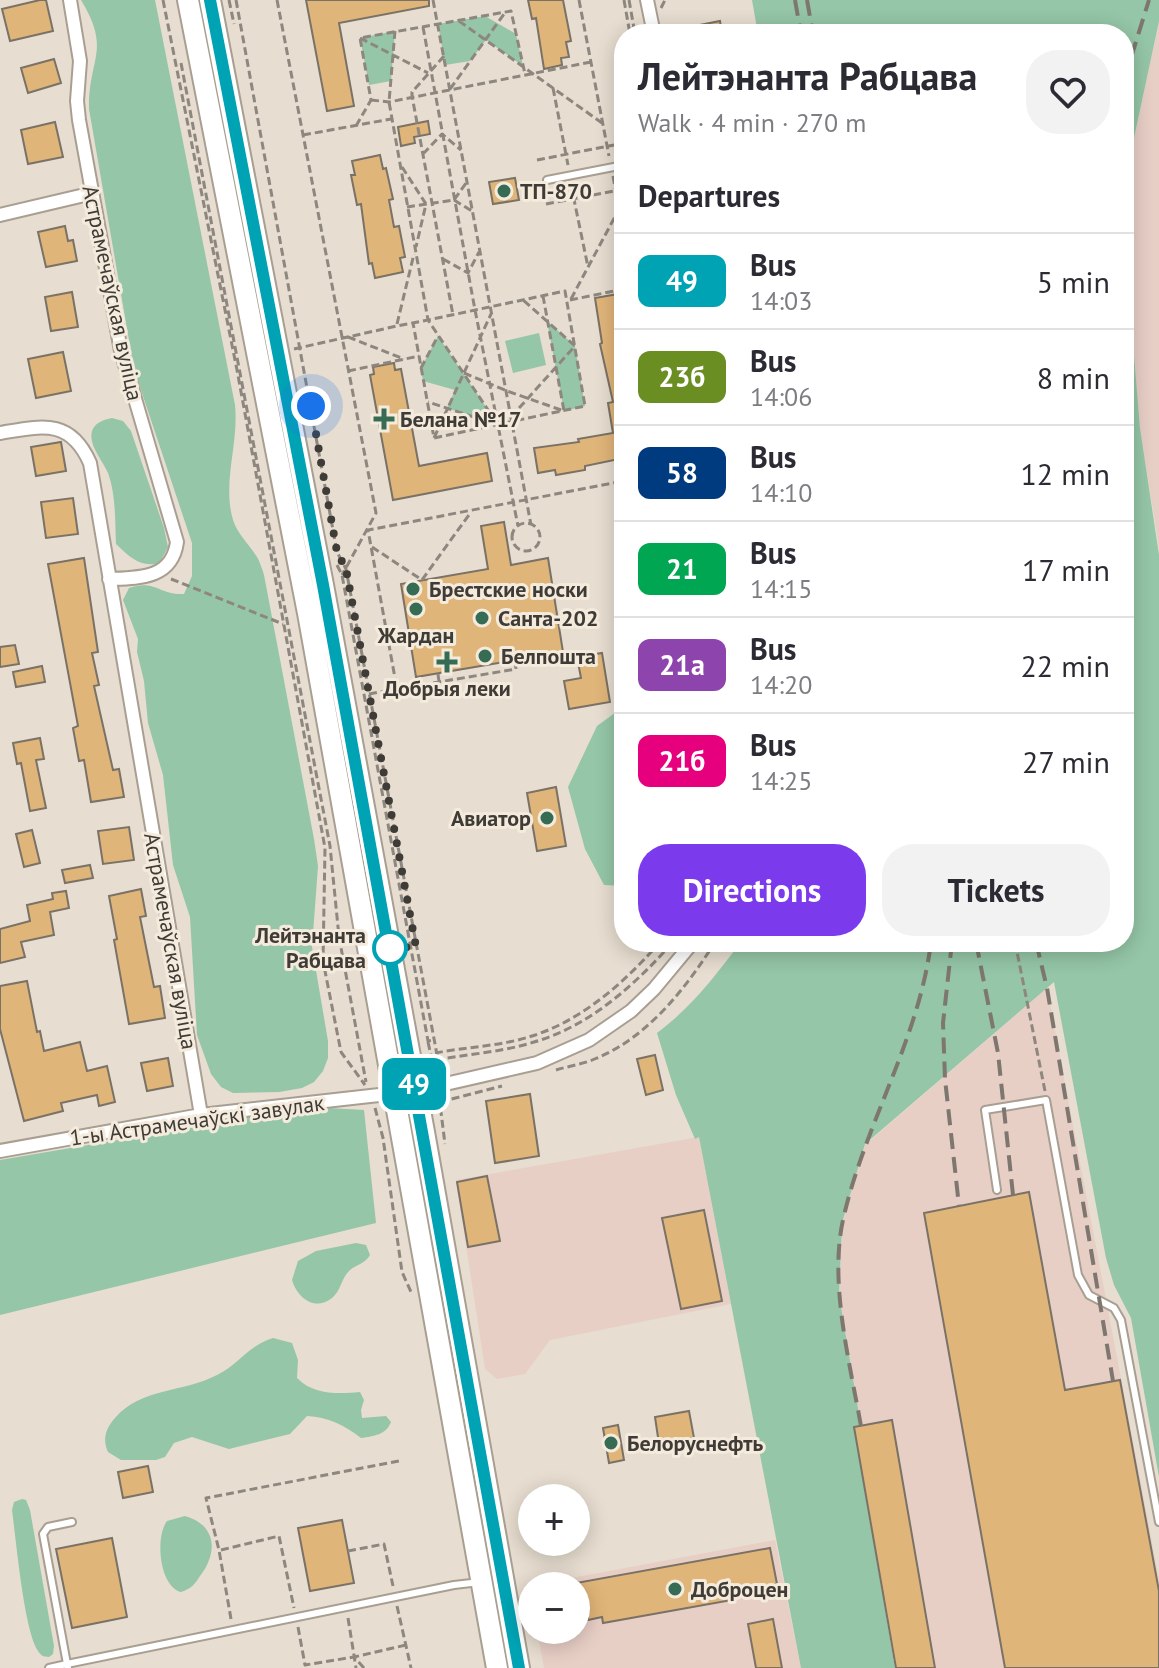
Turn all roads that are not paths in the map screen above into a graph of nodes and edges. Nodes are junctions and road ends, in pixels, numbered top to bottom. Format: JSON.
{"nodes":[{"id":1,"x":70,"y":0,"type":"edge"},
{"id":2,"x":188,"y":0,"type":"edge"},
{"id":3,"x":228,"y":0,"type":"edge"},
{"id":4,"x":647,"y":0,"type":"edge"},
{"id":5,"x":652,"y":24,"type":"edge"},
{"id":6,"x":614,"y":167,"type":"edge"},
{"id":7,"x":547,"y":180,"type":"dead end"},
{"id":8,"x":93,"y":193,"type":"junction"},
{"id":9,"x":0,"y":215,"type":"edge"},
{"id":10,"x":0,"y":433,"type":"edge"},
{"id":11,"x":109,"y":579,"type":"junction"},
{"id":12,"x":685,"y":952,"type":"edge"},
{"id":13,"x":415,"y":1091,"type":"junction"},
{"id":14,"x":394,"y":1093,"type":"junction"},
{"id":15,"x":201,"y":1115,"type":"junction"},
{"id":16,"x":0,"y":1151,"type":"edge"},
{"id":17,"x":997,"y":1190,"type":"dead end"},
{"id":18,"x":72,"y":1522,"type":"dead end"},
{"id":19,"x":1159,"y":1522,"type":"edge"},
{"id":20,"x":492,"y":1584,"type":"junction"},
{"id":21,"x":68,"y":1666,"type":"edge"},
{"id":22,"x":49,"y":1668,"type":"edge"},
{"id":23,"x":497,"y":1668,"type":"edge"},
{"id":24,"x":519,"y":1668,"type":"edge"}],
"edges":[{"from":1,"to":8,"type":"street","name":"Астрамечаўская вуліца"},
{"from":2,"to":14,"type":"highway"},
{"from":3,"to":13,"type":"highway"},
{"from":4,"to":5,"type":"street"},
{"from":6,"to":7,"type":"lane"},
{"from":8,"to":9,"type":"street"},
{"from":8,"to":11,"type":"street","name":"Астрамечаўская вуліца"},
{"from":10,"to":11,"type":"street","name":"Астрамечаўская вуліца"},
{"from":11,"to":15,"type":"street","name":"Астрамечаўская вуліца"},
{"from":12,"to":13,"type":"street","name":"1-ы Астрамечаўскі завулак"},
{"from":13,"to":14,"type":"street","name":"1-ы Астрамечаўскі завулак"},
{"from":13,"to":20,"type":"highway"},
{"from":14,"to":15,"type":"street","name":"1-ы Астрамечаўскі завулак"},
{"from":14,"to":20,"type":"highway"},
{"from":15,"to":16,"type":"street","name":"1-ы Астрамечаўскі завулак"},
{"from":17,"to":19,"type":"lane"},
{"from":18,"to":21,"type":"lane"},
{"from":20,"to":21,"type":"lane"},
{"from":20,"to":23,"type":"highway"},
{"from":20,"to":24,"type":"highway"},
{"from":21,"to":22,"type":"lane"}]}
